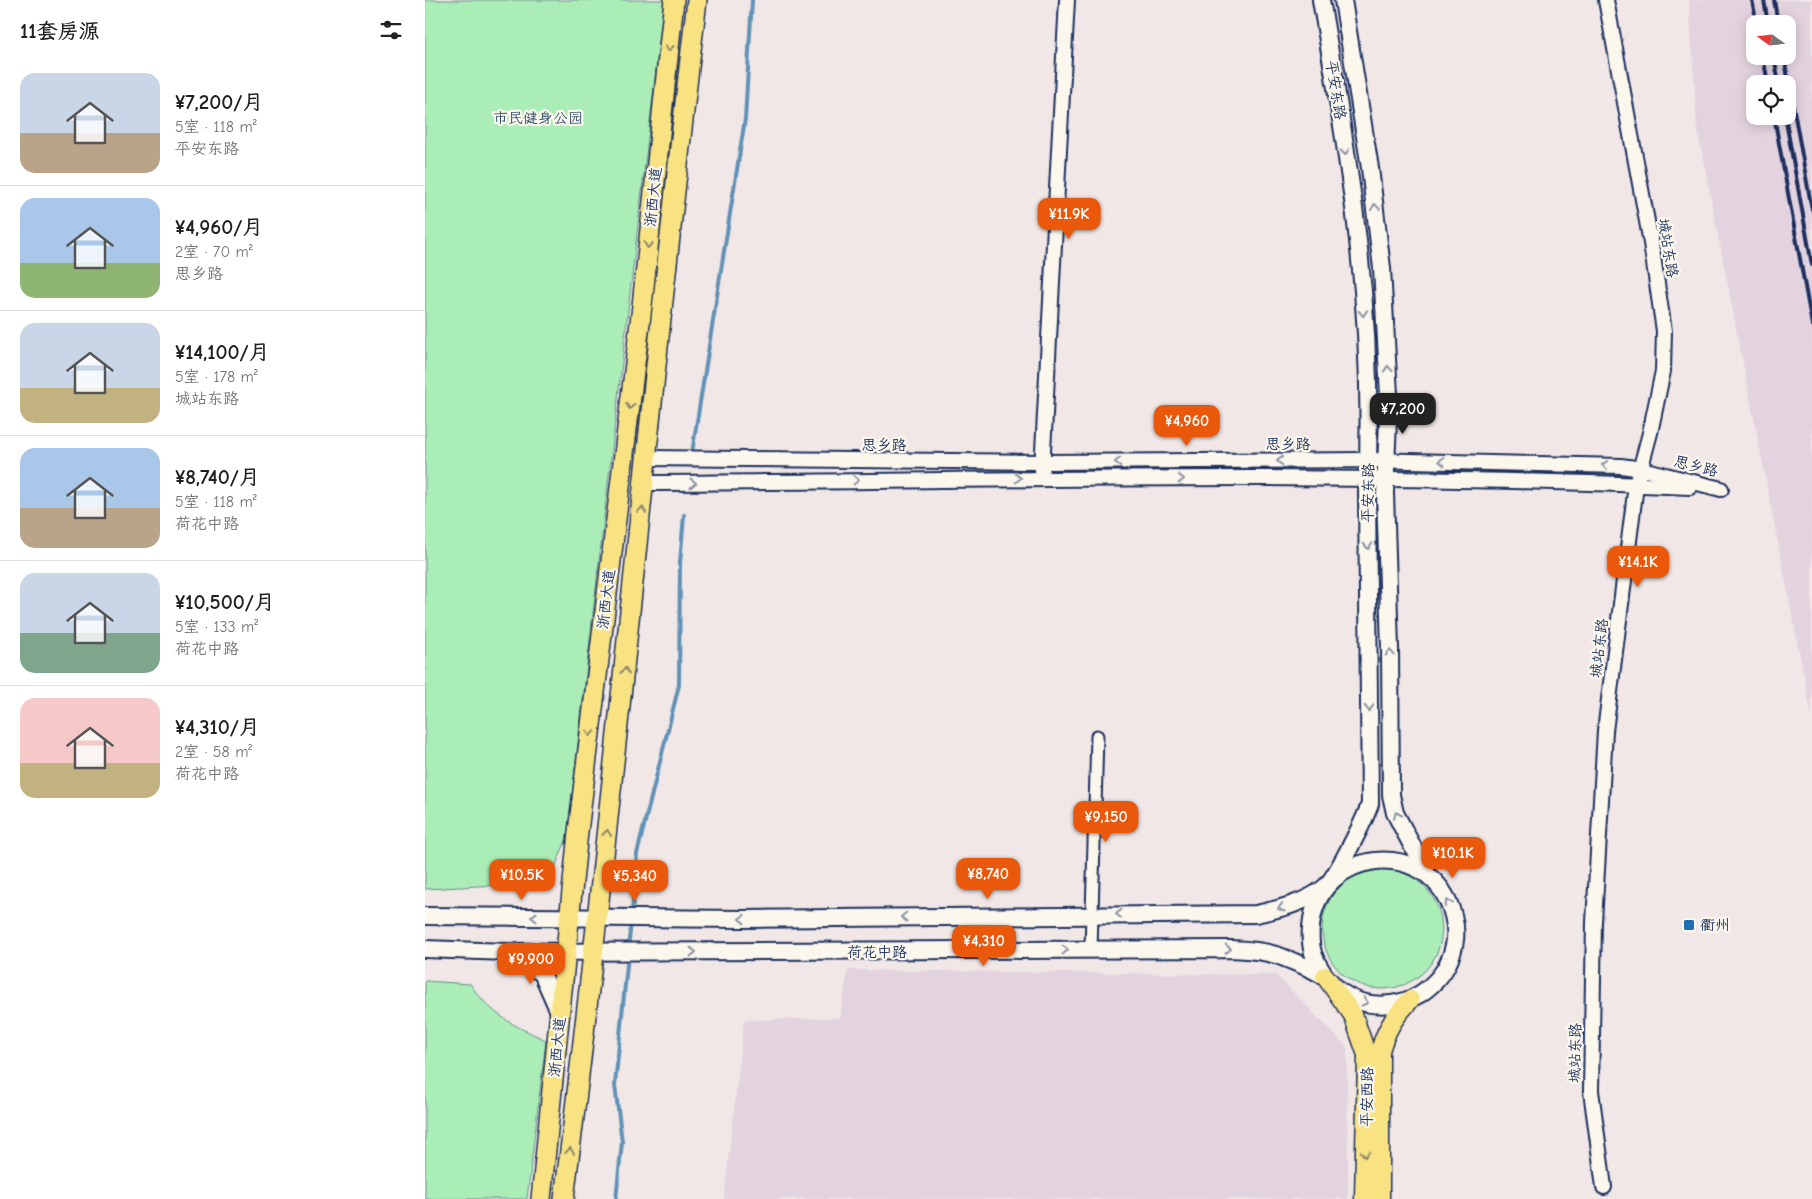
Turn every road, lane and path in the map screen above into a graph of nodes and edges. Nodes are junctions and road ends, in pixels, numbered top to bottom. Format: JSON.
{"nodes":[{"id":1,"x":674,"y":0,"type":"edge"},
{"id":2,"x":697,"y":0,"type":"edge"},
{"id":3,"x":1067,"y":0,"type":"edge"},
{"id":4,"x":1321,"y":0,"type":"edge"},
{"id":5,"x":1343,"y":0,"type":"edge"},
{"id":6,"x":1606,"y":0,"type":"edge"},
{"id":7,"x":647,"y":458,"type":"junction"},
{"id":8,"x":1369,"y":460,"type":"junction"},
{"id":9,"x":1386,"y":461,"type":"junction"},
{"id":10,"x":1043,"y":462,"type":"junction"},
{"id":11,"x":1641,"y":469,"type":"junction"},
{"id":12,"x":1040,"y":478,"type":"junction"},
{"id":13,"x":1385,"y":479,"type":"junction"},
{"id":14,"x":1368,"y":480,"type":"junction"},
{"id":15,"x":644,"y":483,"type":"junction"},
{"id":16,"x":1636,"y":485,"type":"junction"},
{"id":17,"x":1097,"y":736,"type":"dead end"},
{"id":18,"x":1427,"y":874,"type":"junction"},
{"id":19,"x":1325,"y":888,"type":"junction"},
{"id":20,"x":1090,"y":915,"type":"junction"},
{"id":21,"x":425,"y":916,"type":"edge"},
{"id":22,"x":570,"y":917,"type":"junction"},
{"id":23,"x":599,"y":917,"type":"junction"},
{"id":24,"x":425,"y":949,"type":"edge"},
{"id":25,"x":1091,"y":950,"type":"junction"},
{"id":26,"x":507,"y":952,"type":"junction"},
{"id":27,"x":566,"y":952,"type":"junction"},
{"id":28,"x":595,"y":952,"type":"junction"},
{"id":29,"x":1325,"y":976,"type":"junction"},
{"id":30,"x":1410,"y":1000,"type":"junction"},
{"id":31,"x":560,"y":1014,"type":"junction"},
{"id":32,"x":1604,"y":1187,"type":"dead end"},
{"id":33,"x":541,"y":1199,"type":"edge"},
{"id":34,"x":564,"y":1199,"type":"edge"},
{"id":35,"x":1364,"y":1199,"type":"edge"},
{"id":36,"x":1380,"y":1199,"type":"edge"}],
"edges":[{"from":1,"to":22,"type":"highway","name":"浙西大道","one_way":true},
{"from":2,"to":7,"type":"highway","name":"浙西大道"},
{"from":3,"to":10,"type":"street"},
{"from":4,"to":8,"type":"main road","name":"平安东路","one_way":true},
{"from":9,"to":5,"type":"main road","name":"平安东路","one_way":true},
{"from":6,"to":11,"type":"street","name":"城站东路"},
{"from":7,"to":10,"type":"street","name":"思乡路"},
{"from":7,"to":15,"type":"highway","name":"浙西大道"},
{"from":8,"to":9,"type":"street","name":"思乡路"},
{"from":8,"to":10,"type":"street","name":"思乡路","one_way":true},
{"from":8,"to":14,"type":"main road","name":"平安东路"},
{"from":11,"to":9,"type":"street","name":"思乡路","one_way":true},
{"from":9,"to":13,"type":"main road","name":"平安东路"},
{"from":10,"to":12,"type":"street"},
{"from":11,"to":16,"type":"street","name":"城站东路"},
{"from":11,"to":16,"type":"street","name":"思乡路"},
{"from":12,"to":14,"type":"street","name":"思乡路","one_way":true},
{"from":15,"to":12,"type":"street","name":"思乡路","one_way":true},
{"from":13,"to":14,"type":"street","name":"思乡路"},
{"from":13,"to":16,"type":"street","name":"思乡路"},
{"from":18,"to":13,"type":"main road","name":"平安东路","one_way":true},
{"from":14,"to":19,"type":"main road","name":"平安东路","one_way":true},
{"from":23,"to":15,"type":"highway","name":"浙西大道","one_way":true},
{"from":16,"to":32,"type":"street","name":"城站东路"},
{"from":17,"to":20,"type":"street"},
{"from":18,"to":19,"type":"main road"},
{"from":30,"to":18,"type":"main road","one_way":true},
{"from":19,"to":20,"type":"main road","one_way":true},
{"from":19,"to":29,"type":"main road"},
{"from":20,"to":23,"type":"main road","one_way":true},
{"from":20,"to":25,"type":"street"},
{"from":22,"to":21,"type":"main road","one_way":true},
{"from":22,"to":23,"type":"main road"},
{"from":22,"to":27,"type":"highway","name":"浙西大道"},
{"from":23,"to":28,"type":"highway","name":"浙西大道"},
{"from":24,"to":26,"type":"main road","name":"荷花中路"},
{"from":28,"to":25,"type":"main road","name":"荷花中路","one_way":true},
{"from":25,"to":29,"type":"main road","name":"荷花中路","one_way":true},
{"from":26,"to":27,"type":"main road","name":"荷花中路"},
{"from":26,"to":31,"type":"main road"},
{"from":27,"to":28,"type":"main road","name":"荷花中路"},
{"from":27,"to":31,"type":"highway","name":"浙西大道"},
{"from":34,"to":28,"type":"highway","name":"浙西大道","one_way":true},
{"from":29,"to":30,"type":"main road","one_way":true},
{"from":29,"to":35,"type":"main road","name":"平安西路","one_way":true},
{"from":30,"to":36,"type":"main road","name":"平安西路"},
{"from":31,"to":33,"type":"highway","name":"浙西大道"}]}
